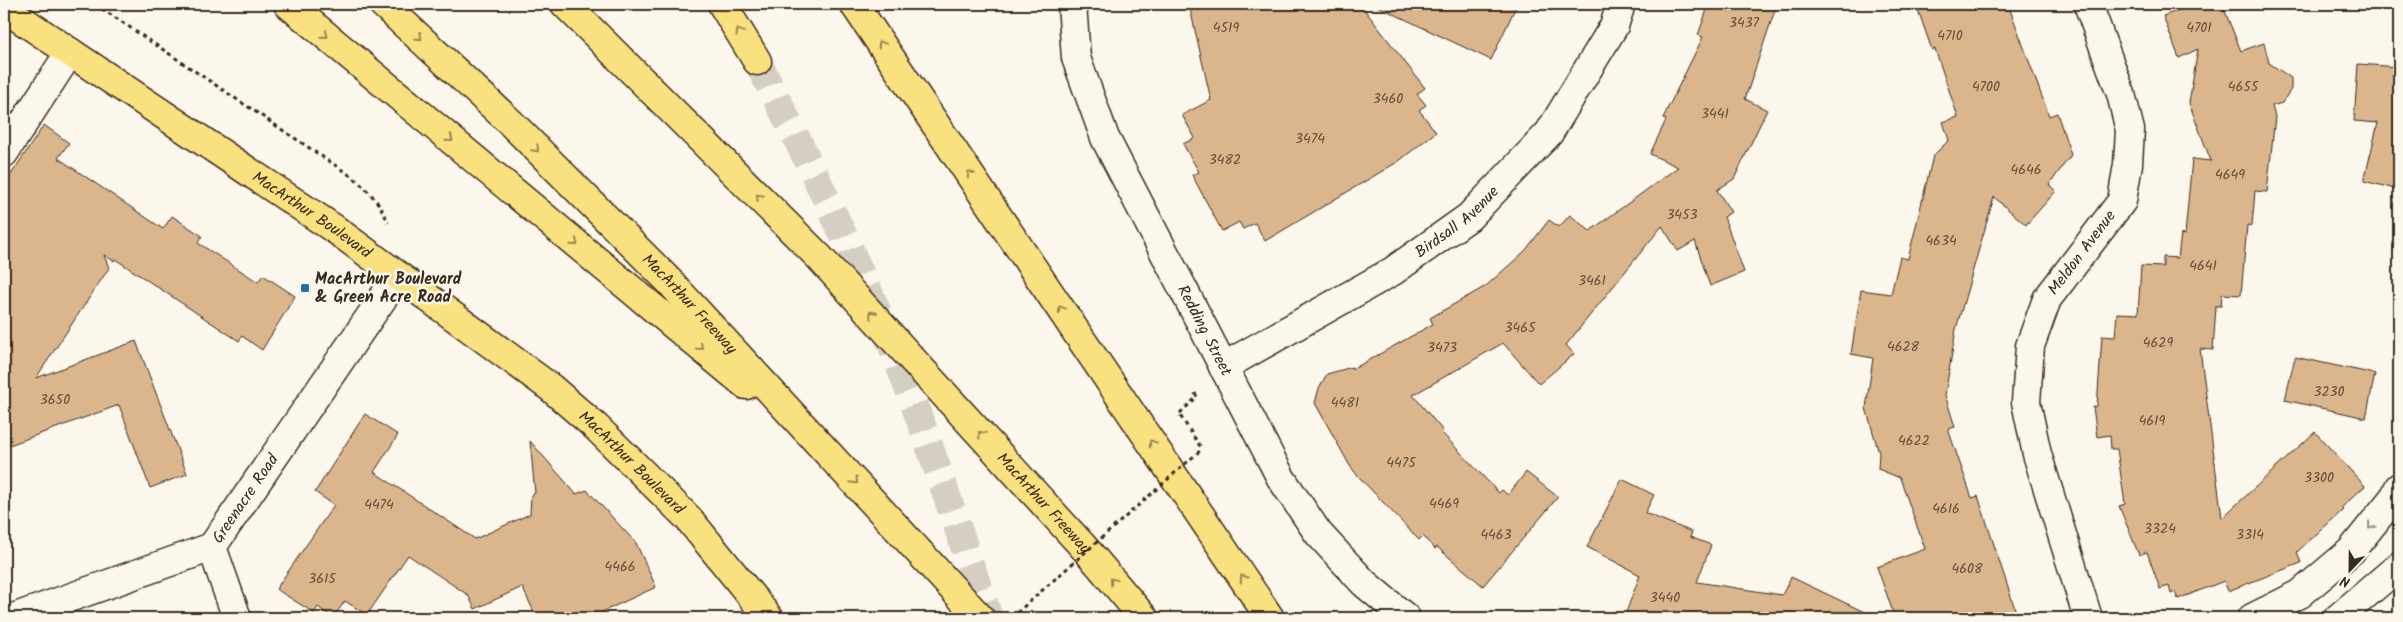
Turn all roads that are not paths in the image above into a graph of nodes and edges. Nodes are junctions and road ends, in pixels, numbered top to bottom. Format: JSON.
{"nodes":[{"id":1,"x":288,"y":4,"type":"edge"},
{"id":2,"x":383,"y":4,"type":"edge"},
{"id":3,"x":564,"y":4,"type":"edge"},
{"id":4,"x":722,"y":4,"type":"edge"},
{"id":5,"x":854,"y":4,"type":"edge"},
{"id":6,"x":1072,"y":4,"type":"edge"},
{"id":7,"x":1621,"y":4,"type":"edge"},
{"id":8,"x":2088,"y":4,"type":"edge"},
{"id":9,"x":4,"y":8,"type":"edge"},
{"id":10,"x":70,"y":52,"type":"junction"},
{"id":11,"x":756,"y":60,"type":"tunnel mouth"},
{"id":12,"x":4,"y":153,"type":"edge"},
{"id":13,"x":398,"y":276,"type":"junction"},
{"id":14,"x":1223,"y":367,"type":"junction"},
{"id":15,"x":834,"y":458,"type":"junction"},
{"id":16,"x":2399,"y":487,"type":"edge"},
{"id":17,"x":212,"y":547,"type":"junction"},
{"id":18,"x":2399,"y":566,"type":"edge"},
{"id":19,"x":13,"y":618,"type":"edge"},
{"id":20,"x":237,"y":618,"type":"edge"},
{"id":21,"x":769,"y":618,"type":"edge"},
{"id":22,"x":980,"y":618,"type":"edge"},
{"id":23,"x":1144,"y":618,"type":"edge"},
{"id":24,"x":1270,"y":618,"type":"edge"},
{"id":25,"x":1406,"y":618,"type":"edge"},
{"id":26,"x":2088,"y":618,"type":"edge"},
{"id":27,"x":2252,"y":618,"type":"edge"},
{"id":28,"x":2338,"y":618,"type":"edge"}],
"edges":[{"from":1,"to":15,"type":"main road","one_way":true},
{"from":2,"to":15,"type":"main road","name":"MacArthur Freeway","one_way":true},
{"from":23,"to":3,"type":"main road","name":"MacArthur Freeway","one_way":true},
{"from":11,"to":4,"type":"main road","one_way":true},
{"from":24,"to":5,"type":"main road","one_way":true},
{"from":6,"to":14,"type":"street","name":"Redding Street"},
{"from":7,"to":14,"type":"street","name":"Birdsall Avenue"},
{"from":8,"to":26,"type":"street","name":"Meldon Avenue"},
{"from":9,"to":10,"type":"main road","name":"MacArthur Boulevard"},
{"from":10,"to":12,"type":"street"},
{"from":10,"to":13,"type":"main road","name":"MacArthur Boulevard"},
{"from":13,"to":17,"type":"street","name":"Greenacre Road"},
{"from":13,"to":21,"type":"main road","name":"MacArthur Boulevard"},
{"from":14,"to":25,"type":"street","name":"Redding Street"},
{"from":15,"to":22,"type":"main road","name":"MacArthur Freeway","one_way":true},
{"from":16,"to":27,"type":"street","one_way":true},
{"from":17,"to":19,"type":"street","name":"Greenacre Road"},
{"from":17,"to":20,"type":"street"},
{"from":18,"to":28,"type":"street"}]}
